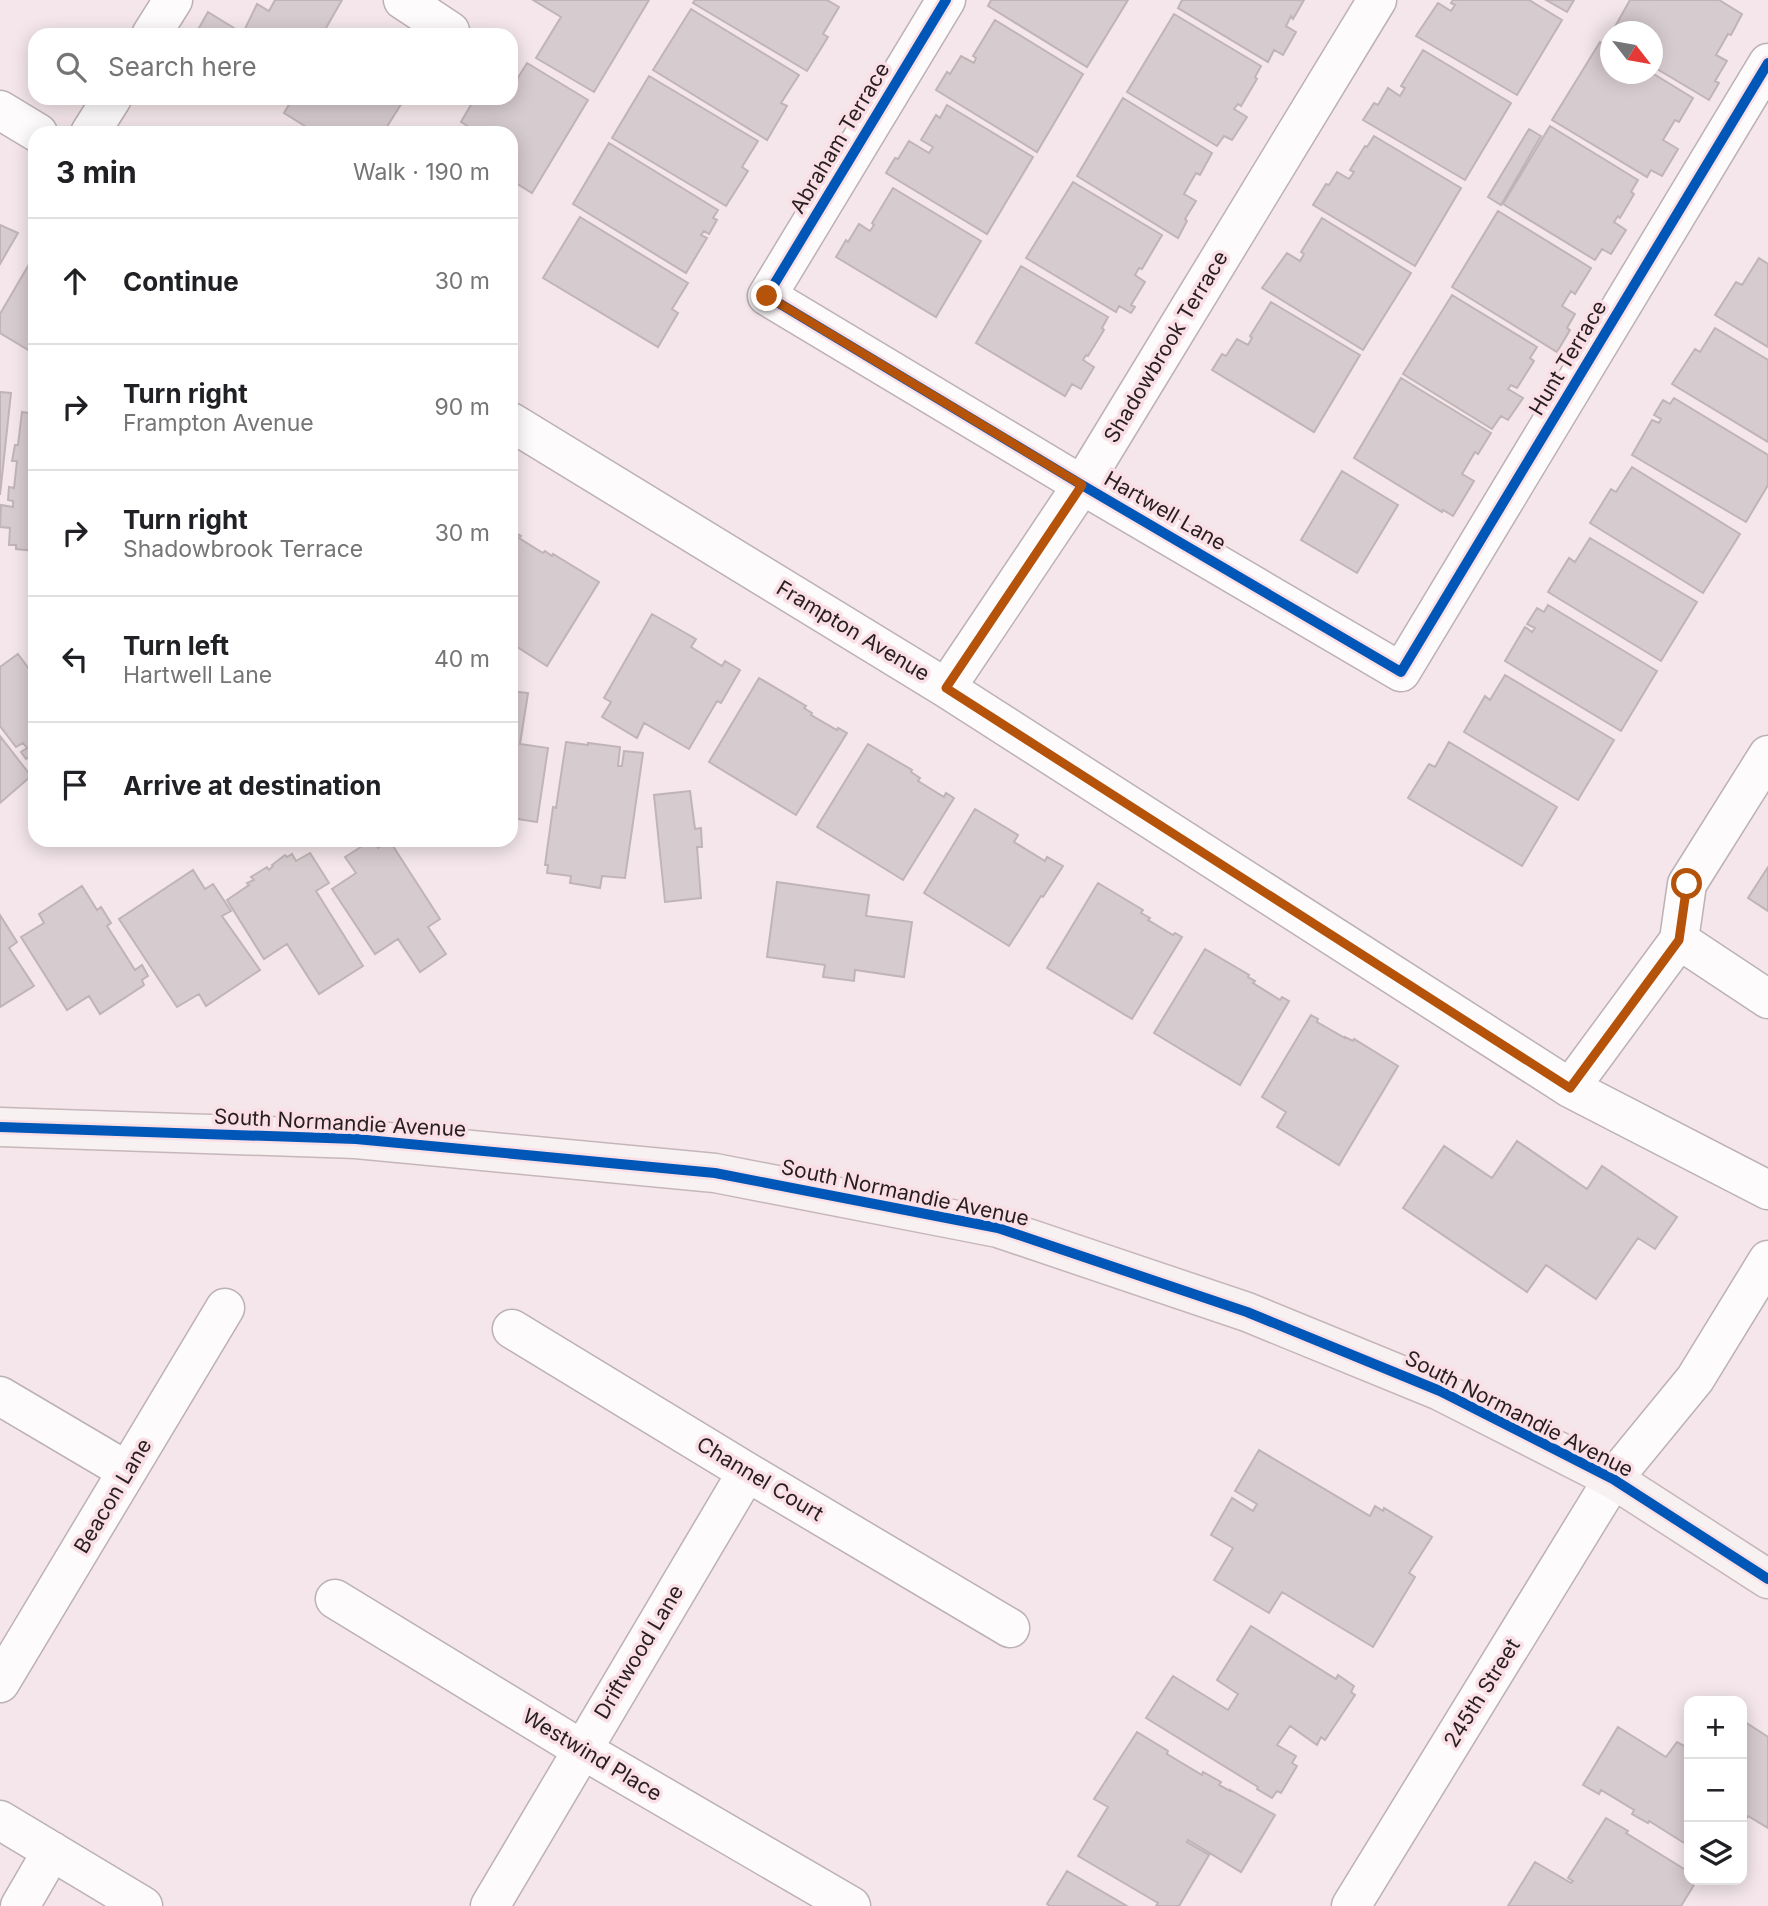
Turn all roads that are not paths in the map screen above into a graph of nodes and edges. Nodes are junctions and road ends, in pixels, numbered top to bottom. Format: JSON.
{"nodes":[{"id":1,"x":173,"y":0,"type":"edge"},
{"id":2,"x":403,"y":0,"type":"edge"},
{"id":3,"x":946,"y":0,"type":"edge"},
{"id":4,"x":1377,"y":0,"type":"edge"},
{"id":5,"x":155,"y":28,"type":"edge"},
{"id":6,"x":445,"y":28,"type":"edge"},
{"id":7,"x":1768,"y":63,"type":"edge"},
{"id":8,"x":108,"y":105,"type":"edge"},
{"id":9,"x":0,"y":110,"type":"edge"},
{"id":10,"x":94,"y":126,"type":"edge"},
{"id":11,"x":28,"y":127,"type":"edge"},
{"id":12,"x":767,"y":296,"type":"joint"},
{"id":13,"x":518,"y":426,"type":"edge"},
{"id":14,"x":1082,"y":485,"type":"junction"},
{"id":15,"x":1401,"y":672,"type":"joint"},
{"id":16,"x":946,"y":688,"type":"junction"},
{"id":17,"x":1768,"y":755,"type":"edge"},
{"id":18,"x":1679,"y":940,"type":"junction"},
{"id":19,"x":1768,"y":999,"type":"edge"},
{"id":20,"x":1570,"y":1088,"type":"junction"},
{"id":21,"x":0,"y":1127,"type":"edge"},
{"id":22,"x":1768,"y":1190,"type":"edge"},
{"id":23,"x":1768,"y":1260,"type":"edge"},
{"id":24,"x":225,"y":1308,"type":"dead end"},
{"id":25,"x":512,"y":1329,"type":"dead end"},
{"id":26,"x":0,"y":1396,"type":"edge"},
{"id":27,"x":127,"y":1471,"type":"junction"},
{"id":28,"x":747,"y":1472,"type":"junction"},
{"id":29,"x":1612,"y":1479,"type":"junction"},
{"id":30,"x":1768,"y":1580,"type":"edge"},
{"id":31,"x":335,"y":1599,"type":"dead end"},
{"id":32,"x":1010,"y":1628,"type":"dead end"},
{"id":33,"x":0,"y":1683,"type":"edge"},
{"id":34,"x":581,"y":1749,"type":"junction"},
{"id":35,"x":0,"y":1820,"type":"edge"},
{"id":36,"x":52,"y":1852,"type":"junction"},
{"id":37,"x":20,"y":1906,"type":"edge"},
{"id":38,"x":143,"y":1906,"type":"edge"},
{"id":39,"x":490,"y":1906,"type":"edge"},
{"id":40,"x":851,"y":1906,"type":"edge"},
{"id":41,"x":1351,"y":1906,"type":"edge"}],
"edges":[{"from":1,"to":5,"type":"street"},
{"from":2,"to":6,"type":"street"},
{"from":3,"to":12,"type":"street","name":"Abraham Terrace"},
{"from":4,"to":14,"type":"street","name":"Shadowbrook Terrace"},
{"from":7,"to":15,"type":"street","name":"Hunt Terrace"},
{"from":8,"to":10,"type":"street"},
{"from":9,"to":11,"type":"street"},
{"from":12,"to":14,"type":"street","name":"Hartwell Lane"},
{"from":13,"to":16,"type":"street","name":"Frampton Avenue"},
{"from":14,"to":15,"type":"street","name":"Hartwell Lane"},
{"from":14,"to":16,"type":"street","name":"Shadowbrook Terrace"},
{"from":16,"to":20,"type":"street","name":"Frampton Avenue"},
{"from":17,"to":18,"type":"street"},
{"from":18,"to":19,"type":"street"},
{"from":18,"to":20,"type":"street"},
{"from":20,"to":22,"type":"street","name":"Frampton Avenue"},
{"from":21,"to":29,"type":"main road","name":"South Normandie Avenue"},
{"from":23,"to":29,"type":"street","name":"245th Street"},
{"from":24,"to":27,"type":"street","name":"Beacon Lane"},
{"from":25,"to":28,"type":"street","name":"Channel Court"},
{"from":26,"to":27,"type":"street"},
{"from":27,"to":33,"type":"street","name":"Beacon Lane"},
{"from":28,"to":32,"type":"street","name":"Channel Court"},
{"from":28,"to":34,"type":"street","name":"Driftwood Lane"},
{"from":29,"to":30,"type":"main road","name":"South Normandie Avenue"},
{"from":29,"to":41,"type":"street","name":"245th Street"},
{"from":31,"to":34,"type":"street","name":"Westwind Place"},
{"from":34,"to":39,"type":"street","name":"Driftwood Lane"},
{"from":34,"to":40,"type":"street","name":"Westwind Place"},
{"from":35,"to":36,"type":"street"},
{"from":36,"to":37,"type":"street"},
{"from":36,"to":38,"type":"street"}]}
